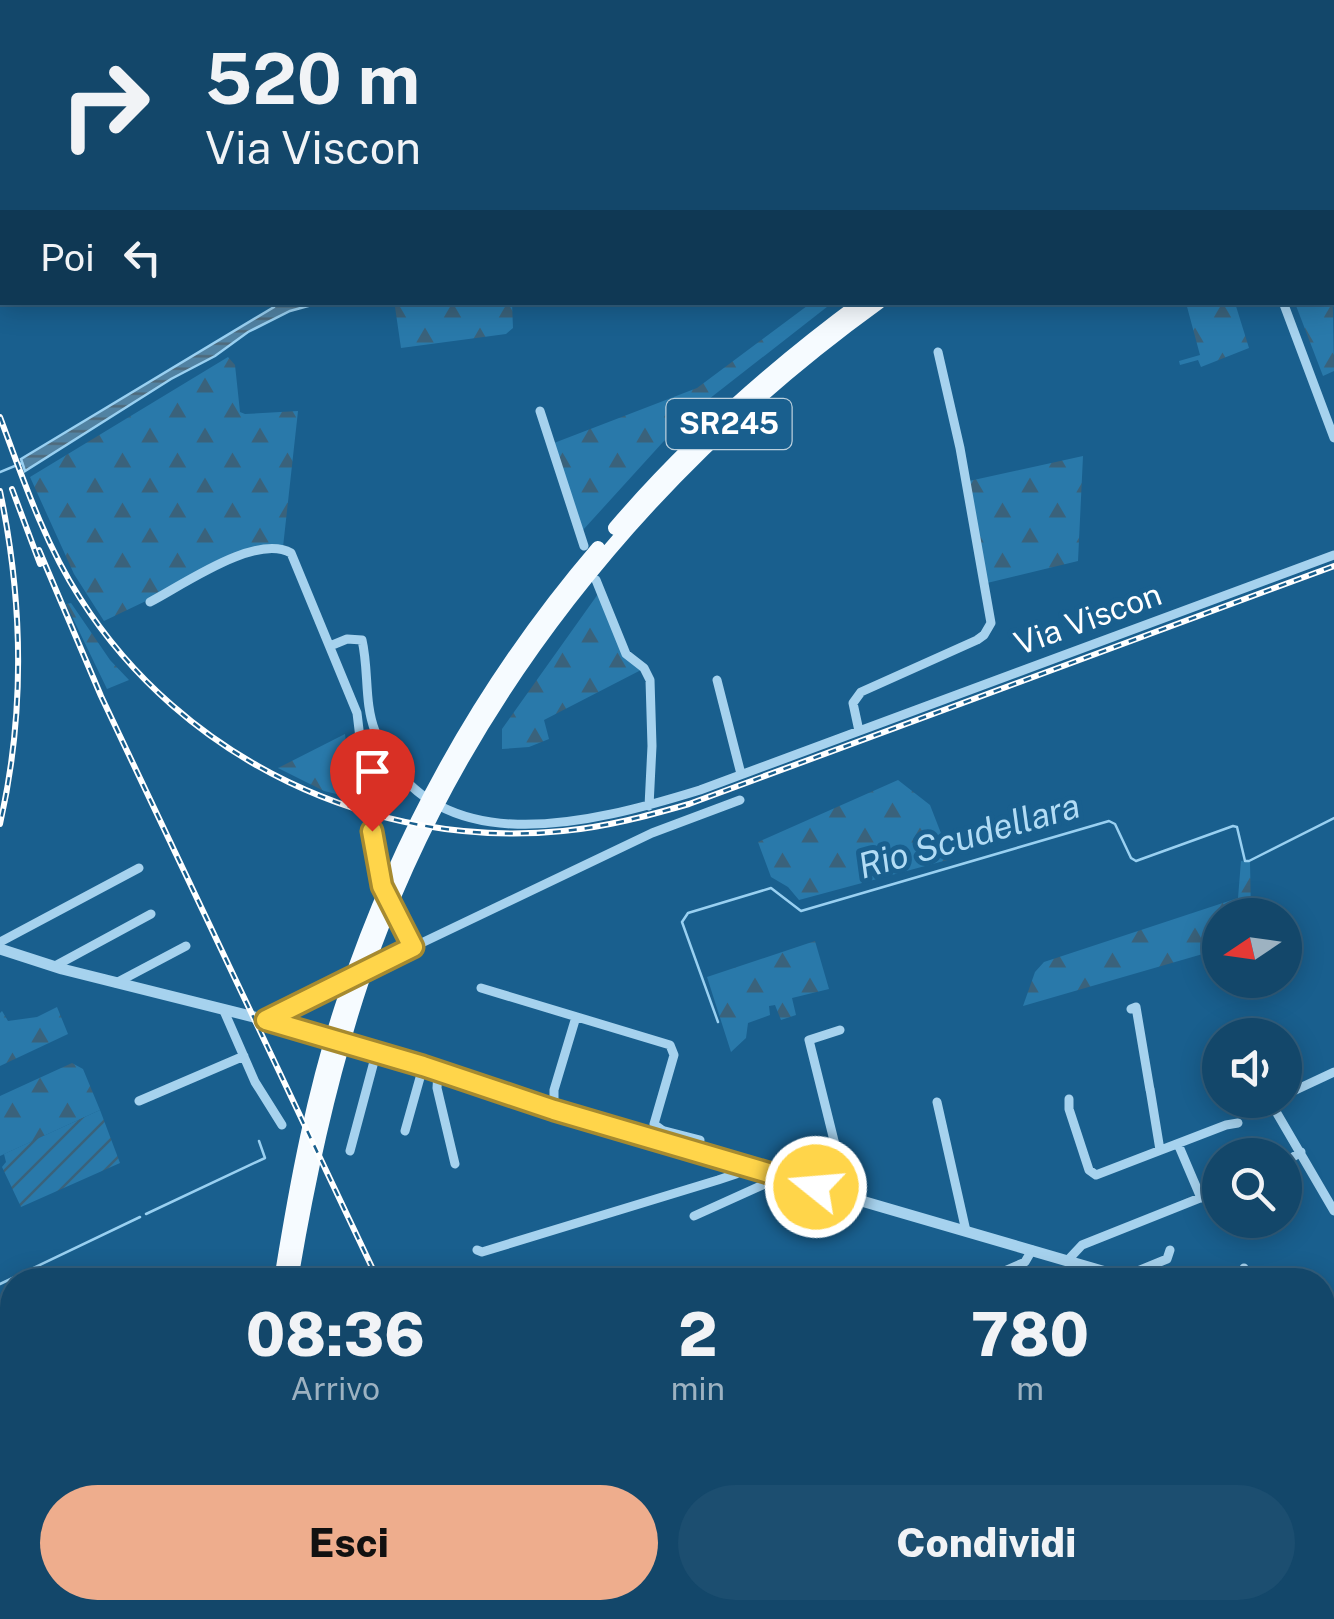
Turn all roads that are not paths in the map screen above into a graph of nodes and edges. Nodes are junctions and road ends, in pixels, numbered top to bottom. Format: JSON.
{"nodes":[{"id":1,"x":858,"y":305,"type":"edge"},
{"id":2,"x":876,"y":305,"type":"edge"},
{"id":3,"x":1284,"y":305,"type":"edge"},
{"id":4,"x":938,"y":352,"type":"dead end"},
{"id":5,"x":540,"y":411,"type":"dead end"},
{"id":6,"x":1334,"y":438,"type":"edge"},
{"id":7,"x":584,"y":546,"type":"dead end"},
{"id":8,"x":1334,"y":555,"type":"edge"},
{"id":9,"x":596,"y":580,"type":"dead end"},
{"id":10,"x":150,"y":602,"type":"dead end"},
{"id":11,"x":330,"y":646,"type":"junction"},
{"id":12,"x":718,"y":680,"type":"dead end"},
{"id":13,"x":859,"y":731,"type":"junction"},
{"id":14,"x":741,"y":774,"type":"junction"},
{"id":15,"x":445,"y":781,"type":"junction"},
{"id":16,"x":368,"y":796,"type":"tunnel mouth"},
{"id":17,"x":740,"y":800,"type":"dead end"},
{"id":18,"x":648,"y":806,"type":"junction"},
{"id":19,"x":372,"y":831,"type":"tunnel mouth"},
{"id":20,"x":139,"y":868,"type":"dead end"},
{"id":21,"x":150,"y":914,"type":"dead end"},
{"id":22,"x":0,"y":946,"type":"edge"},
{"id":23,"x":186,"y":946,"type":"dead end"},
{"id":24,"x":413,"y":947,"type":"junction"},
{"id":25,"x":55,"y":966,"type":"junction"},
{"id":26,"x":116,"y":983,"type":"junction"},
{"id":27,"x":481,"y":988,"type":"dead end"},
{"id":28,"x":1132,"y":1009,"type":"dead end"},
{"id":29,"x":224,"y":1011,"type":"junction"},
{"id":30,"x":576,"y":1017,"type":"junction"},
{"id":31,"x":260,"y":1019,"type":"junction"},
{"id":32,"x":840,"y":1030,"type":"dead end"},
{"id":33,"x":376,"y":1054,"type":"junction"},
{"id":34,"x":244,"y":1056,"type":"junction"},
{"id":35,"x":423,"y":1066,"type":"junction"},
{"id":36,"x":438,"y":1072,"type":"junction"},
{"id":37,"x":1334,"y":1072,"type":"edge"},
{"id":38,"x":1302,"y":1087,"type":"edge"},
{"id":39,"x":1069,"y":1099,"type":"dead end"},
{"id":40,"x":139,"y":1101,"type":"dead end"},
{"id":41,"x":937,"y":1102,"type":"dead end"},
{"id":42,"x":554,"y":1110,"type":"junction"},
{"id":43,"x":1238,"y":1124,"type":"dead end"},
{"id":44,"x":282,"y":1125,"type":"dead end"},
{"id":45,"x":405,"y":1132,"type":"dead end"},
{"id":46,"x":664,"y":1137,"type":"junction"},
{"id":47,"x":1178,"y":1144,"type":"junction"},
{"id":48,"x":350,"y":1150,"type":"dead end"},
{"id":49,"x":1160,"y":1150,"type":"junction"},
{"id":50,"x":1302,"y":1155,"type":"edge"},
{"id":51,"x":455,"y":1164,"type":"dead end"},
{"id":52,"x":741,"y":1165,"type":"junction"},
{"id":53,"x":771,"y":1173,"type":"junction"},
{"id":54,"x":848,"y":1197,"type":"junction"},
{"id":55,"x":300,"y":1198,"type":"junction"},
{"id":56,"x":1201,"y":1198,"type":"joint"},
{"id":57,"x":1334,"y":1211,"type":"edge"},
{"id":58,"x":694,"y":1216,"type":"dead end"},
{"id":59,"x":966,"y":1231,"type":"junction"},
{"id":60,"x":1091,"y":1243,"type":"junction"},
{"id":61,"x":476,"y":1250,"type":"dead end"},
{"id":62,"x":1032,"y":1250,"type":"junction"},
{"id":63,"x":1170,"y":1250,"type":"dead end"},
{"id":64,"x":1067,"y":1260,"type":"junction"},
{"id":65,"x":1085,"y":1266,"type":"junction"},
{"id":66,"x":284,"y":1268,"type":"edge"},
{"id":67,"x":292,"y":1268,"type":"edge"},
{"id":68,"x":1015,"y":1268,"type":"edge"},
{"id":69,"x":1092,"y":1268,"type":"edge"},
{"id":70,"x":1149,"y":1268,"type":"edge"}],
"edges":[{"from":1,"to":15,"type":"highway","number":"SR245"},
{"from":2,"to":15,"type":"highway","number":"SR245"},
{"from":3,"to":6,"type":"street"},
{"from":4,"to":13,"type":"street","name":"Via Viscon"},
{"from":5,"to":7,"type":"street"},
{"from":8,"to":13,"type":"street","name":"Via Viscon"},
{"from":9,"to":18,"type":"street"},
{"from":10,"to":11,"type":"street"},
{"from":11,"to":16,"type":"street"},
{"from":11,"to":18,"type":"street","name":"Via Viscon"},
{"from":12,"to":14,"type":"street"},
{"from":13,"to":14,"type":"street","name":"Via Viscon"},
{"from":14,"to":18,"type":"street","name":"Via Viscon"},
{"from":15,"to":55,"type":"highway","number":"SR245"},
{"from":17,"to":24,"type":"street"},
{"from":19,"to":24,"type":"street"},
{"from":20,"to":22,"type":"street"},
{"from":21,"to":25,"type":"street"},
{"from":22,"to":25,"type":"street"},
{"from":23,"to":26,"type":"street"},
{"from":24,"to":31,"type":"street"},
{"from":25,"to":26,"type":"street"},
{"from":26,"to":29,"type":"street"},
{"from":27,"to":30,"type":"street"},
{"from":28,"to":49,"type":"street"},
{"from":29,"to":31,"type":"street"},
{"from":29,"to":34,"type":"street"},
{"from":30,"to":42,"type":"street"},
{"from":30,"to":46,"type":"street"},
{"from":31,"to":33,"type":"street"},
{"from":32,"to":54,"type":"street"},
{"from":33,"to":35,"type":"street"},
{"from":33,"to":48,"type":"street"},
{"from":34,"to":40,"type":"street"},
{"from":34,"to":44,"type":"street"},
{"from":35,"to":36,"type":"street"},
{"from":35,"to":45,"type":"street"},
{"from":36,"to":42,"type":"street"},
{"from":36,"to":51,"type":"street"},
{"from":37,"to":38,"type":"street"},
{"from":39,"to":49,"type":"street"},
{"from":41,"to":59,"type":"street"},
{"from":42,"to":46,"type":"street"},
{"from":43,"to":47,"type":"street"},
{"from":46,"to":52,"type":"street"},
{"from":47,"to":49,"type":"street"},
{"from":47,"to":56,"type":"street"},
{"from":50,"to":57,"type":"street"},
{"from":52,"to":53,"type":"street"},
{"from":52,"to":61,"type":"street"},
{"from":53,"to":54,"type":"street"},
{"from":53,"to":58,"type":"street"},
{"from":54,"to":59,"type":"street"},
{"from":55,"to":66,"type":"highway","number":"SR245"},
{"from":55,"to":67,"type":"highway","number":"SR245"},
{"from":56,"to":60,"type":"street"},
{"from":59,"to":62,"type":"street"},
{"from":60,"to":64,"type":"street"},
{"from":60,"to":65,"type":"street"},
{"from":62,"to":64,"type":"street"},
{"from":62,"to":68,"type":"street"},
{"from":63,"to":70,"type":"street"},
{"from":64,"to":65,"type":"street"},
{"from":65,"to":69,"type":"street"}]}
